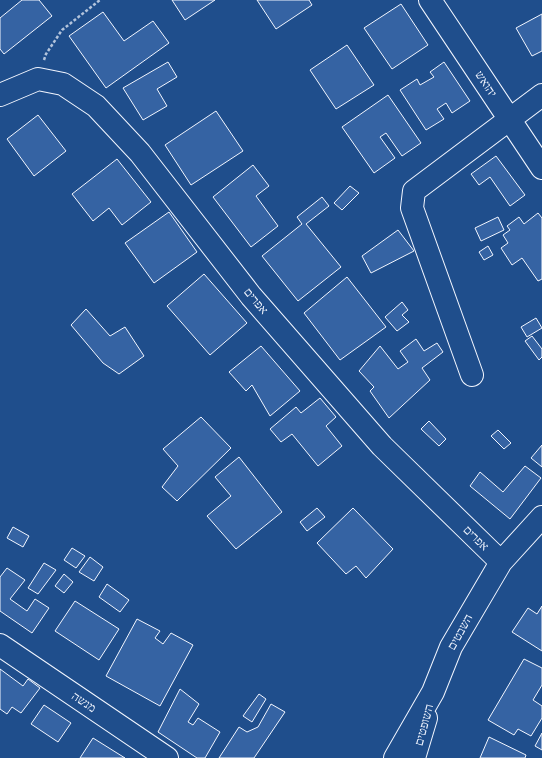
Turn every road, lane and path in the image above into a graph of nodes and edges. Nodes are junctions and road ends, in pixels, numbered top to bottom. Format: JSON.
{"nodes":[{"id":1,"x":100,"y":0,"type":"edge"},
{"id":2,"x":430,"y":0,"type":"edge"},
{"id":3,"x":38,"y":79,"type":"junction"},
{"id":4,"x":0,"y":95,"type":"edge"},
{"id":5,"x":542,"y":95,"type":"edge"},
{"id":6,"x":510,"y":120,"type":"junction"},
{"id":7,"x":542,"y":168,"type":"edge"},
{"id":8,"x":472,"y":375,"type":"dead end"},
{"id":9,"x":542,"y":517,"type":"edge"},
{"id":10,"x":501,"y":562,"type":"junction"},
{"id":11,"x":0,"y":645,"type":"edge"},
{"id":12,"x":432,"y":692,"type":"junction"},
{"id":13,"x":416,"y":754,"type":"edge"},
{"id":14,"x":167,"y":758,"type":"edge"},
{"id":15,"x":395,"y":758,"type":"edge"}],
"edges":[{"from":1,"to":3,"type":"path"},
{"from":2,"to":6,"type":"street","name":"יהואש"},
{"from":3,"to":4,"type":"street"},
{"from":3,"to":10,"type":"street","name":"אפרים"},
{"from":5,"to":6,"type":"street"},
{"from":6,"to":7,"type":"street","name":"יהואש"},
{"from":6,"to":8,"type":"street"},
{"from":9,"to":10,"type":"street","name":"השבטים"},
{"from":10,"to":12,"type":"street","name":"השבטים"},
{"from":11,"to":14,"type":"street","name":"מנשה"},
{"from":12,"to":13,"type":"street","name":"השופטים"},
{"from":12,"to":15,"type":"street","name":"השבטים"}]}
